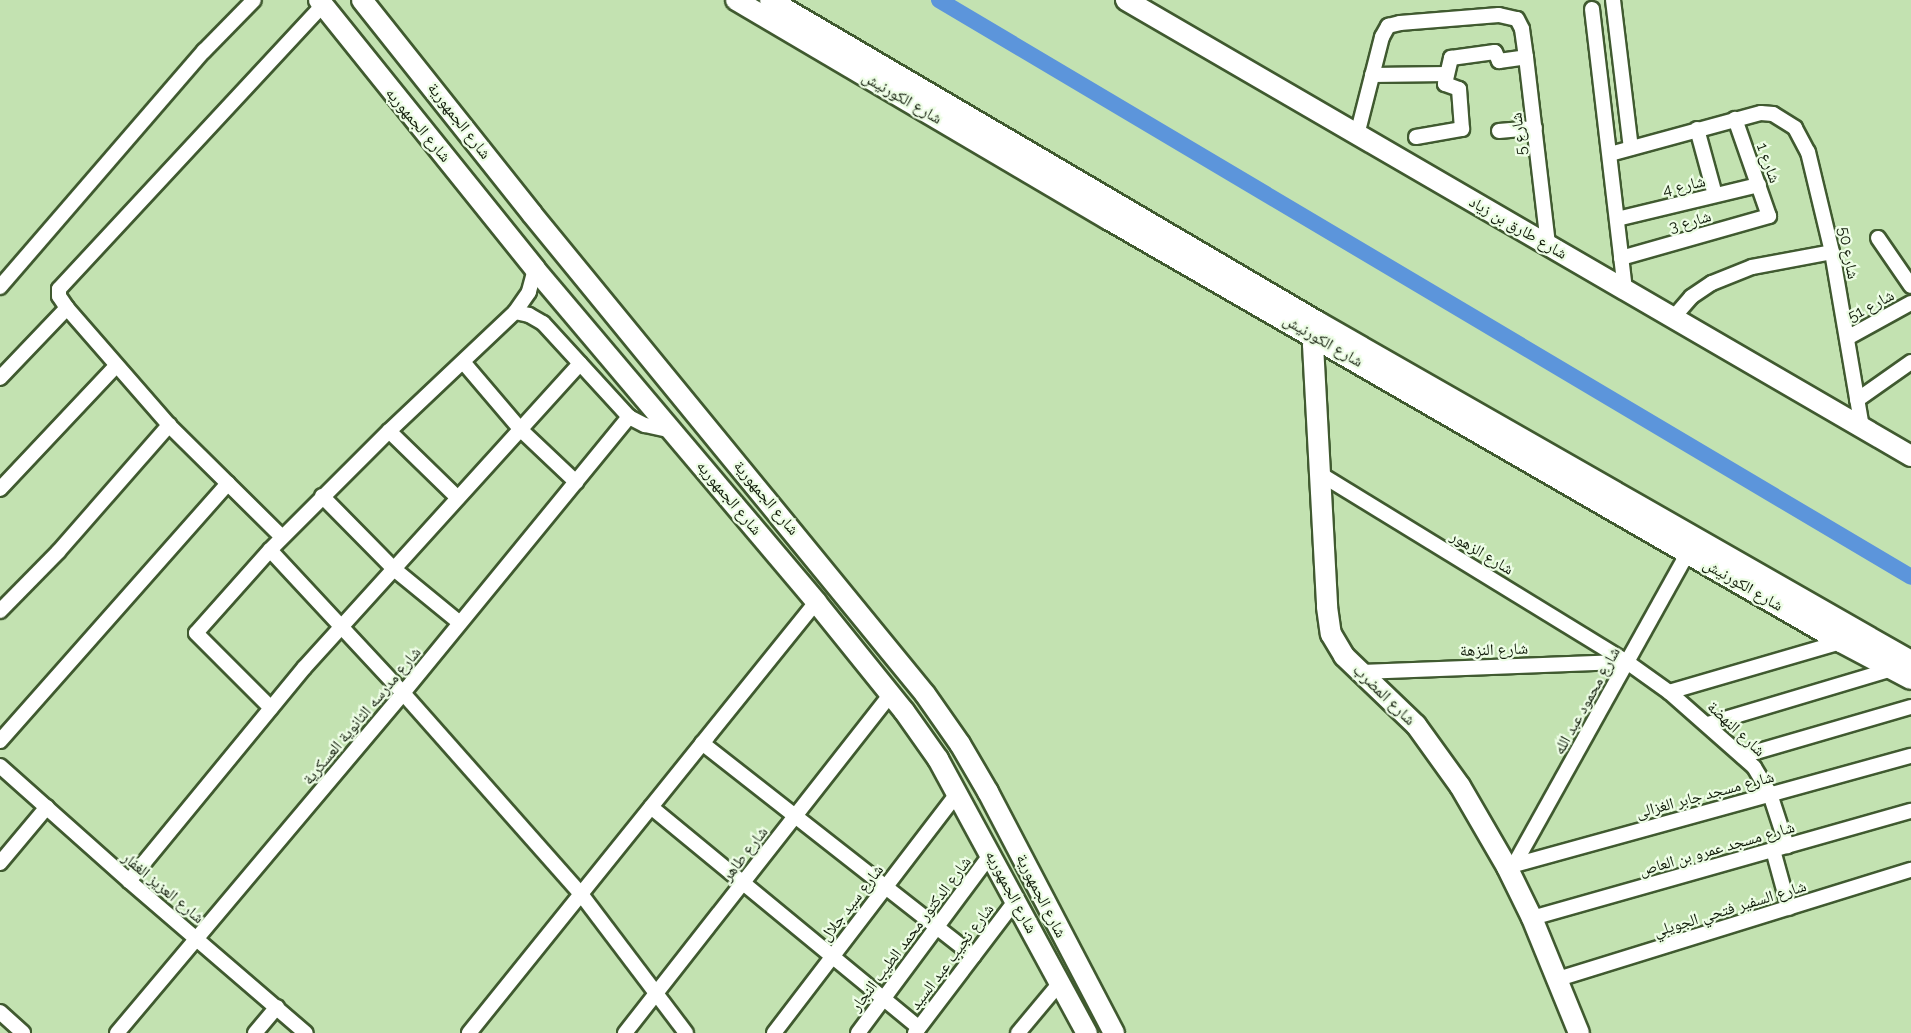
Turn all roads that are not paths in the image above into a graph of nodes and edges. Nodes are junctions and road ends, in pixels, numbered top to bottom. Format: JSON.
{"nodes":[{"id":1,"x":254,"y":0,"type":"edge"},
{"id":2,"x":362,"y":0,"type":"edge"},
{"id":3,"x":736,"y":0,"type":"edge"},
{"id":4,"x":770,"y":0,"type":"edge"},
{"id":5,"x":1126,"y":0,"type":"edge"},
{"id":6,"x":1613,"y":0,"type":"edge"},
{"id":7,"x":321,"y":3,"type":"edge"},
{"id":8,"x":1592,"y":9,"type":"dead end"},
{"id":9,"x":1526,"y":57,"type":"junction"},
{"id":10,"x":1447,"y":74,"type":"junction"},
{"id":11,"x":1372,"y":75,"type":"junction"},
{"id":12,"x":1735,"y":118,"type":"junction"},
{"id":13,"x":1534,"y":128,"type":"junction"},
{"id":14,"x":1697,"y":129,"type":"junction"},
{"id":15,"x":1499,"y":131,"type":"dead end"},
{"id":16,"x":1357,"y":135,"type":"junction"},
{"id":17,"x":1416,"y":137,"type":"dead end"},
{"id":18,"x":1631,"y":148,"type":"junction"},
{"id":19,"x":1610,"y":154,"type":"junction"},
{"id":20,"x":1759,"y":185,"type":"junction"},
{"id":21,"x":1715,"y":195,"type":"junction"},
{"id":22,"x":1767,"y":217,"type":"joint"},
{"id":23,"x":1617,"y":219,"type":"junction"},
{"id":24,"x":1878,"y":238,"type":"dead end"},
{"id":25,"x":1548,"y":245,"type":"junction"},
{"id":26,"x":1832,"y":252,"type":"junction"},
{"id":27,"x":1621,"y":258,"type":"junction"},
{"id":28,"x":535,"y":269,"type":"junction"},
{"id":29,"x":1911,"y":286,"type":"edge"},
{"id":30,"x":0,"y":287,"type":"edge"},
{"id":31,"x":1625,"y":290,"type":"junction"},
{"id":32,"x":1911,"y":303,"type":"edge"},
{"id":33,"x":609,"y":306,"type":"junction"},
{"id":34,"x":67,"y":308,"type":"junction"},
{"id":35,"x":515,"y":312,"type":"junction"},
{"id":36,"x":1673,"y":318,"type":"junction"},
{"id":37,"x":585,"y":328,"type":"junction"},
{"id":38,"x":1316,"y":329,"type":"junction"},
{"id":39,"x":631,"y":334,"type":"junction"},
{"id":40,"x":1847,"y":338,"type":"junction"},
{"id":41,"x":608,"y":355,"type":"junction"},
{"id":42,"x":1911,"y":362,"type":"edge"},
{"id":43,"x":464,"y":363,"type":"junction"},
{"id":44,"x":580,"y":364,"type":"junction"},
{"id":45,"x":116,"y":366,"type":"junction"},
{"id":46,"x":0,"y":378,"type":"edge"},
{"id":47,"x":1857,"y":400,"type":"junction"},
{"id":48,"x":629,"y":417,"type":"junction"},
{"id":49,"x":169,"y":425,"type":"junction"},
{"id":50,"x":1862,"y":427,"type":"junction"},
{"id":51,"x":521,"y":430,"type":"junction"},
{"id":52,"x":388,"y":431,"type":"junction"},
{"id":53,"x":673,"y":431,"type":"junction"},
{"id":54,"x":1909,"y":451,"type":"edge"},
{"id":55,"x":1320,"y":474,"type":"junction"},
{"id":56,"x":576,"y":482,"type":"junction"},
{"id":57,"x":228,"y":483,"type":"junction"},
{"id":58,"x":0,"y":489,"type":"edge"},
{"id":59,"x":322,"y":496,"type":"junction"},
{"id":60,"x":458,"y":498,"type":"junction"},
{"id":61,"x":282,"y":537,"type":"junction"},
{"id":62,"x":270,"y":550,"type":"junction"},
{"id":63,"x":1688,"y":553,"type":"junction"},
{"id":64,"x":394,"y":569,"type":"junction"},
{"id":65,"x":816,"y":602,"type":"junction"},
{"id":66,"x":0,"y":611,"type":"edge"},
{"id":67,"x":460,"y":623,"type":"junction"},
{"id":68,"x":343,"y":627,"type":"junction"},
{"id":69,"x":1841,"y":642,"type":"junction"},
{"id":70,"x":1911,"y":661,"type":"edge"},
{"id":71,"x":1627,"y":662,"type":"junction"},
{"id":72,"x":1892,"y":669,"type":"junction"},
{"id":73,"x":1362,"y":672,"type":"junction"},
{"id":74,"x":1911,"y":679,"type":"edge"},
{"id":75,"x":1669,"y":692,"type":"junction"},
{"id":76,"x":403,"y":693,"type":"junction"},
{"id":77,"x":891,"y":694,"type":"junction"},
{"id":78,"x":1911,"y":707,"type":"edge"},
{"id":79,"x":271,"y":708,"type":"junction"},
{"id":80,"x":1708,"y":724,"type":"junction"},
{"id":81,"x":0,"y":741,"type":"edge"},
{"id":82,"x":702,"y":743,"type":"junction"},
{"id":83,"x":1742,"y":756,"type":"junction"},
{"id":84,"x":1911,"y":756,"type":"edge"},
{"id":85,"x":0,"y":766,"type":"edge"},
{"id":86,"x":957,"y":794,"type":"junction"},
{"id":87,"x":1770,"y":794,"type":"junction"},
{"id":88,"x":47,"y":807,"type":"junction"},
{"id":89,"x":651,"y":807,"type":"junction"},
{"id":90,"x":1911,"y":812,"type":"edge"},
{"id":91,"x":795,"y":816,"type":"junction"},
{"id":92,"x":1787,"y":846,"type":"junction"},
{"id":93,"x":1773,"y":850,"type":"junction"},
{"id":94,"x":991,"y":854,"type":"junction"},
{"id":95,"x":0,"y":863,"type":"edge"},
{"id":96,"x":1511,"y":866,"type":"junction"},
{"id":97,"x":1911,"y":870,"type":"edge"},
{"id":98,"x":129,"y":881,"type":"junction"},
{"id":99,"x":743,"y":883,"type":"junction"},
{"id":100,"x":886,"y":887,"type":"junction"},
{"id":101,"x":581,"y":894,"type":"junction"},
{"id":102,"x":1016,"y":900,"type":"junction"},
{"id":103,"x":1789,"y":908,"type":"junction"},
{"id":104,"x":1532,"y":918,"type":"junction"},
{"id":105,"x":937,"y":927,"type":"junction"},
{"id":106,"x":197,"y":938,"type":"junction"},
{"id":107,"x":832,"y":956,"type":"junction"},
{"id":108,"x":974,"y":956,"type":"junction"},
{"id":109,"x":1558,"y":979,"type":"junction"},
{"id":110,"x":1059,"y":984,"type":"junction"},
{"id":111,"x":656,"y":993,"type":"junction"},
{"id":112,"x":884,"y":998,"type":"junction"},
{"id":113,"x":277,"y":1007,"type":"junction"},
{"id":114,"x":0,"y":1012,"type":"edge"},
{"id":115,"x":917,"y":1030,"type":"edge"},
{"id":116,"x":23,"y":1033,"type":"edge"},
{"id":117,"x":117,"y":1033,"type":"edge"},
{"id":118,"x":255,"y":1033,"type":"edge"},
{"id":119,"x":306,"y":1033,"type":"edge"},
{"id":120,"x":469,"y":1033,"type":"edge"},
{"id":121,"x":625,"y":1033,"type":"edge"},
{"id":122,"x":686,"y":1033,"type":"edge"},
{"id":123,"x":774,"y":1033,"type":"edge"},
{"id":124,"x":858,"y":1033,"type":"edge"},
{"id":125,"x":1018,"y":1033,"type":"edge"},
{"id":126,"x":1087,"y":1033,"type":"edge"},
{"id":127,"x":1114,"y":1033,"type":"edge"},
{"id":128,"x":1579,"y":1033,"type":"edge"}],
"edges":[{"from":1,"to":30,"type":"street"},
{"from":2,"to":33,"type":"main road","name":"شارع الجمهورية"},
{"from":3,"to":38,"type":"main road","name":"شارع الكورنيش"},
{"from":4,"to":38,"type":"main road","name":"شارع الكورنيش"},
{"from":5,"to":16,"type":"main road","name":"شارع طارق بن زياد"},
{"from":6,"to":18,"type":"street"},
{"from":7,"to":28,"type":"main road","name":"شارع الجمهوريه"},
{"from":7,"to":34,"type":"street"},
{"from":8,"to":19,"type":"street"},
{"from":9,"to":10,"type":"street"},
{"from":9,"to":11,"type":"street","name":"شارع 5"},
{"from":9,"to":13,"type":"street","name":"شارع 5"},
{"from":10,"to":11,"type":"street"},
{"from":10,"to":17,"type":"street"},
{"from":11,"to":16,"type":"street"},
{"from":12,"to":14,"type":"street"},
{"from":12,"to":20,"type":"street","name":"شارع 1"},
{"from":12,"to":26,"type":"street","name":"شارع 50"},
{"from":13,"to":15,"type":"street"},
{"from":13,"to":25,"type":"street","name":"شارع 5"},
{"from":14,"to":18,"type":"street"},
{"from":14,"to":21,"type":"street"},
{"from":16,"to":25,"type":"main road","name":"شارع طارق بن زياد"},
{"from":18,"to":19,"type":"street"},
{"from":19,"to":23,"type":"street"},
{"from":20,"to":21,"type":"street","name":"شارع 4"},
{"from":20,"to":22,"type":"street","name":"شارع 1"},
{"from":21,"to":23,"type":"street","name":"شارع 4"},
{"from":22,"to":27,"type":"street","name":"شارع 3"},
{"from":23,"to":27,"type":"street"},
{"from":24,"to":29,"type":"street"},
{"from":25,"to":31,"type":"main road","name":"شارع طارق بن زياد"},
{"from":26,"to":36,"type":"street"},
{"from":26,"to":40,"type":"street","name":"شارع 50"},
{"from":27,"to":31,"type":"street"},
{"from":28,"to":35,"type":"street"},
{"from":28,"to":37,"type":"main road","name":"شارع الجمهوريه"},
{"from":31,"to":36,"type":"main road","name":"شارع طارق بن زياد"},
{"from":32,"to":40,"type":"street","name":"شارع 51"},
{"from":33,"to":37,"type":"main road"},
{"from":33,"to":39,"type":"main road","name":"شارع الجمهورية"},
{"from":34,"to":45,"type":"street"},
{"from":34,"to":46,"type":"street"},
{"from":35,"to":43,"type":"street"},
{"from":35,"to":44,"type":"street"},
{"from":36,"to":50,"type":"main road","name":"شارع طارق بن زياد"},
{"from":37,"to":41,"type":"main road","name":"شارع الجمهوريه"},
{"from":38,"to":55,"type":"main road","name":"شارع المضرب"},
{"from":38,"to":63,"type":"main road","name":"شارع الكورنيش"},
{"from":38,"to":70,"type":"main road","name":"شارع الكورنيش"},
{"from":39,"to":41,"type":"main road"},
{"from":39,"to":127,"type":"main road","name":"شارع الجمهورية"},
{"from":40,"to":47,"type":"street","name":"شارع 50"},
{"from":41,"to":53,"type":"main road","name":"شارع الجمهوريه"},
{"from":42,"to":47,"type":"street"},
{"from":43,"to":51,"type":"street"},
{"from":43,"to":52,"type":"street"},
{"from":44,"to":48,"type":"street"},
{"from":44,"to":51,"type":"street"},
{"from":45,"to":49,"type":"street"},
{"from":45,"to":58,"type":"street"},
{"from":47,"to":50,"type":"street","name":"شارع 50"},
{"from":48,"to":53,"type":"street"},
{"from":48,"to":56,"type":"street","name":"شارع مدرسه الثانوية العسكرية"},
{"from":49,"to":57,"type":"street"},
{"from":49,"to":66,"type":"street"},
{"from":50,"to":54,"type":"main road","name":"شارع طارق بن زياد"},
{"from":51,"to":56,"type":"street"},
{"from":51,"to":60,"type":"street"},
{"from":52,"to":59,"type":"street"},
{"from":52,"to":60,"type":"street"},
{"from":53,"to":65,"type":"main road","name":"شارع الجمهوريه"},
{"from":55,"to":71,"type":"street","name":"شارع الزهور"},
{"from":55,"to":73,"type":"main road","name":"شارع المضرب"},
{"from":56,"to":67,"type":"street","name":"شارع مدرسه الثانوية العسكرية"},
{"from":57,"to":61,"type":"street"},
{"from":57,"to":81,"type":"street"},
{"from":59,"to":61,"type":"street"},
{"from":59,"to":64,"type":"street"},
{"from":60,"to":64,"type":"street"},
{"from":61,"to":62,"type":"street"},
{"from":62,"to":68,"type":"street"},
{"from":62,"to":79,"type":"street"},
{"from":63,"to":69,"type":"main road","name":"شارع الكورنيش"},
{"from":63,"to":71,"type":"street","name":"شارع محمود عبد الله"},
{"from":64,"to":67,"type":"street"},
{"from":64,"to":68,"type":"street"},
{"from":65,"to":77,"type":"main road","name":"شارع الجمهوريه"},
{"from":65,"to":82,"type":"street"},
{"from":67,"to":76,"type":"street","name":"شارع مدرسه الثانوية العسكرية"},
{"from":68,"to":76,"type":"street"},
{"from":68,"to":79,"type":"street"},
{"from":69,"to":72,"type":"main road","name":"شارع الكورنيش"},
{"from":69,"to":75,"type":"street"},
{"from":71,"to":73,"type":"street","name":"شارع النزهة"},
{"from":71,"to":75,"type":"street","name":"شارع النهضة"},
{"from":71,"to":96,"type":"street","name":"شارع محمود عبد الله"},
{"from":72,"to":74,"type":"main road","name":"شارع الكورنيش"},
{"from":72,"to":80,"type":"street"},
{"from":73,"to":96,"type":"main road","name":"شارع المضرب"},
{"from":75,"to":80,"type":"street","name":"شارع النهضة"},
{"from":76,"to":101,"type":"street"},
{"from":76,"to":106,"type":"street","name":"شارع مدرسه الثانوية العسكرية"},
{"from":77,"to":86,"type":"main road","name":"شارع الجمهوريه"},
{"from":77,"to":91,"type":"street","name":"شارع طاهر"},
{"from":78,"to":83,"type":"street"},
{"from":79,"to":98,"type":"street"},
{"from":80,"to":83,"type":"street","name":"شارع النهضة"},
{"from":82,"to":89,"type":"street"},
{"from":82,"to":91,"type":"street"},
{"from":83,"to":87,"type":"street","name":"شارع النهضة"},
{"from":84,"to":87,"type":"street","name":"شارع مسجد جابر الغزالى"},
{"from":85,"to":88,"type":"street","name":"شارع العزيز الغفار"},
{"from":86,"to":94,"type":"main road","name":"شارع الجمهوريه"},
{"from":86,"to":100,"type":"street","name":"شارع سيد جلال"},
{"from":87,"to":92,"type":"street","name":"شارع النهضة"},
{"from":87,"to":96,"type":"street","name":"شارع مسجد جابر الغزالى"},
{"from":88,"to":95,"type":"street"},
{"from":88,"to":98,"type":"street","name":"شارع العزيز الغفار"},
{"from":89,"to":99,"type":"street"},
{"from":89,"to":101,"type":"street"},
{"from":90,"to":92,"type":"street","name":"شارع مسجد عمرو بن العاص"},
{"from":91,"to":99,"type":"street","name":"شارع طاهر"},
{"from":91,"to":100,"type":"street"},
{"from":92,"to":93,"type":"street","name":"شارع مسجد عمرو بن العاص"},
{"from":93,"to":103,"type":"street"},
{"from":93,"to":104,"type":"street","name":"شارع مسجد عمرو بن العاص"},
{"from":94,"to":102,"type":"main road","name":"شارع الجمهوريه"},
{"from":94,"to":105,"type":"street","name":"شارع الدكتور محمد الطيب النجار"},
{"from":96,"to":104,"type":"main road","name":"شارع المضرب"},
{"from":97,"to":103,"type":"street","name":"شارع السفير فتحي الجويلي"},
{"from":98,"to":106,"type":"street","name":"شارع العزيز الغفار"},
{"from":99,"to":107,"type":"street"},
{"from":99,"to":111,"type":"street","name":"شارع طاهر"},
{"from":100,"to":105,"type":"street"},
{"from":100,"to":107,"type":"street","name":"شارع سيد جلال"},
{"from":101,"to":111,"type":"street"},
{"from":101,"to":120,"type":"street"},
{"from":102,"to":108,"type":"street","name":"شارع نجيب عبد السيد"},
{"from":102,"to":110,"type":"main road","name":"شارع الجمهوريه"},
{"from":103,"to":109,"type":"street","name":"شارع السفير فتحي الجويلي"},
{"from":104,"to":109,"type":"main road","name":"شارع المضرب"},
{"from":105,"to":108,"type":"street"},
{"from":105,"to":112,"type":"street","name":"شارع الدكتور محمد الطيب النجار"},
{"from":106,"to":113,"type":"street","name":"شارع العزيز الغفار"},
{"from":106,"to":117,"type":"street","name":"شارع مدرسه الثانوية العسكرية"},
{"from":107,"to":112,"type":"street"},
{"from":107,"to":123,"type":"street","name":"شارع سيد جلال"},
{"from":108,"to":115,"type":"street","name":"شارع نجيب عبد السيد"},
{"from":109,"to":128,"type":"main road","name":"شارع المضرب"},
{"from":110,"to":125,"type":"street"},
{"from":110,"to":126,"type":"main road","name":"شارع الجمهوريه"},
{"from":111,"to":121,"type":"street","name":"شارع طاهر"},
{"from":111,"to":122,"type":"street"},
{"from":112,"to":115,"type":"street"},
{"from":112,"to":124,"type":"street","name":"شارع الدكتور محمد الطيب النجار"},
{"from":113,"to":118,"type":"street"},
{"from":113,"to":119,"type":"street","name":"شارع العزيز الغفار"},
{"from":114,"to":116,"type":"street"}]}
